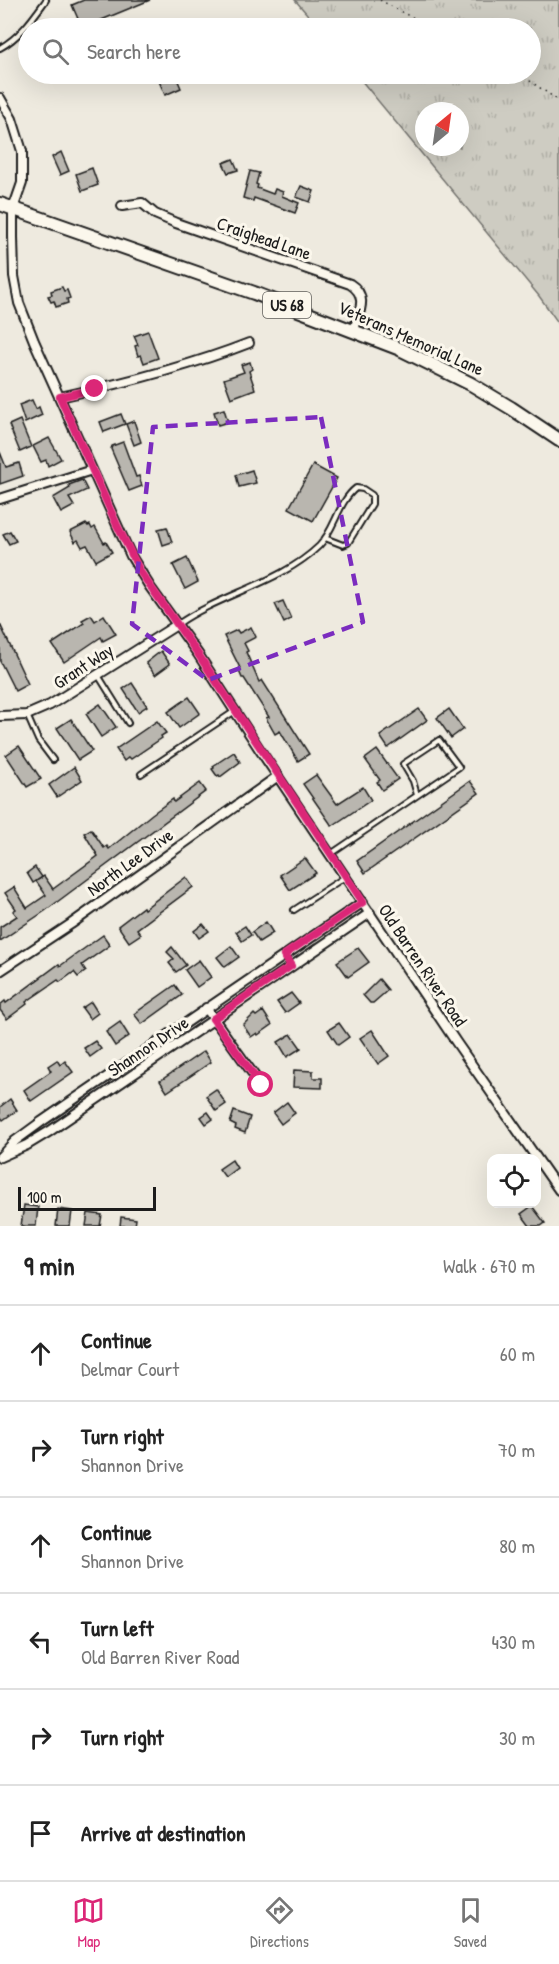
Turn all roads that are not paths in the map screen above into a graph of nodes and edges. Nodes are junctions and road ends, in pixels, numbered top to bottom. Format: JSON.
{"nodes":[{"id":1,"x":46,"y":0,"type":"edge"},
{"id":2,"x":32,"y":18,"type":"edge"},
{"id":3,"x":18,"y":35,"type":"edge"},
{"id":4,"x":0,"y":48,"type":"edge"},
{"id":5,"x":0,"y":98,"type":"edge"},
{"id":6,"x":0,"y":204,"type":"edge"},
{"id":7,"x":122,"y":206,"type":"dead end"},
{"id":8,"x":14,"y":209,"type":"junction"},
{"id":9,"x":354,"y":330,"type":"junction"},
{"id":10,"x":249,"y":343,"type":"dead end"},
{"id":11,"x":60,"y":397,"type":"junction"},
{"id":12,"x":559,"y":440,"type":"edge"},
{"id":13,"x":92,"y":470,"type":"junction"},
{"id":14,"x":0,"y":499,"type":"edge"},
{"id":15,"x":326,"y":538,"type":"junction"},
{"id":16,"x":178,"y":624,"type":"junction"},
{"id":17,"x":97,"y":675,"type":"junction"},
{"id":18,"x":235,"y":711,"type":"junction"},
{"id":19,"x":27,"y":715,"type":"junction"},
{"id":20,"x":0,"y":716,"type":"edge"},
{"id":21,"x":128,"y":723,"type":"dead end"},
{"id":22,"x":53,"y":760,"type":"dead end"},
{"id":23,"x":141,"y":774,"type":"dead end"},
{"id":24,"x":278,"y":776,"type":"junction"},
{"id":25,"x":417,"y":795,"type":"junction"},
{"id":26,"x":331,"y":854,"type":"junction"},
{"id":27,"x":345,"y":876,"type":"junction"},
{"id":28,"x":363,"y":902,"type":"junction"},
{"id":29,"x":294,"y":910,"type":"dead end"},
{"id":30,"x":370,"y":913,"type":"junction"},
{"id":31,"x":284,"y":955,"type":"junction"},
{"id":32,"x":291,"y":966,"type":"junction"},
{"id":33,"x":0,"y":971,"type":"edge"},
{"id":34,"x":206,"y":1008,"type":"junction"},
{"id":35,"x":213,"y":1019,"type":"junction"},
{"id":36,"x":99,"y":1082,"type":"junction"},
{"id":37,"x":261,"y":1085,"type":"dead end"},
{"id":38,"x":106,"y":1093,"type":"junction"},
{"id":39,"x":0,"y":1157,"type":"edge"},
{"id":40,"x":559,"y":1190,"type":"edge"}],
"edges":[{"from":1,"to":2,"type":"lane"},
{"from":3,"to":4,"type":"lane"},
{"from":5,"to":8,"type":"street","name":"Old Barren River Road"},
{"from":6,"to":8,"type":"main road","name":"Veterans Memorial Lane","number":"US 68"},
{"from":7,"to":9,"type":"street","name":"Craighead Lane"},
{"from":8,"to":9,"type":"main road","name":"Veterans Memorial Lane","number":"US 68"},
{"from":8,"to":11,"type":"street","name":"Old Barren River Road"},
{"from":9,"to":12,"type":"main road","name":"Veterans Memorial Lane","number":"US 68"},
{"from":10,"to":11,"type":"street"},
{"from":11,"to":13,"type":"street","name":"Old Barren River Road"},
{"from":13,"to":14,"type":"street"},
{"from":13,"to":16,"type":"street","name":"Old Barren River Road"},
{"from":15,"to":15,"type":"lane"},
{"from":15,"to":16,"type":"lane"},
{"from":16,"to":17,"type":"street","name":"Grant Way"},
{"from":16,"to":18,"type":"street","name":"Old Barren River Road"},
{"from":17,"to":19,"type":"street","name":"Grant Way"},
{"from":17,"to":21,"type":"lane"},
{"from":18,"to":23,"type":"lane"},
{"from":18,"to":24,"type":"street","name":"Old Barren River Road"},
{"from":19,"to":20,"type":"street","name":"Grant Way"},
{"from":19,"to":22,"type":"lane"},
{"from":24,"to":26,"type":"street","name":"Old Barren River Road"},
{"from":24,"to":33,"type":"street","name":"North Lee Drive"},
{"from":25,"to":25,"type":"lane"},
{"from":25,"to":26,"type":"lane"},
{"from":26,"to":27,"type":"street","name":"Old Barren River Road"},
{"from":27,"to":28,"type":"street","name":"Old Barren River Road"},
{"from":27,"to":29,"type":"lane"},
{"from":28,"to":30,"type":"street","name":"Old Barren River Road"},
{"from":28,"to":31,"type":"street","name":"Shannon Drive"},
{"from":30,"to":32,"type":"street","name":"Shannon Drive"},
{"from":30,"to":40,"type":"street","name":"Old Barren River Road"},
{"from":31,"to":32,"type":"street"},
{"from":31,"to":34,"type":"street","name":"Shannon Drive"},
{"from":32,"to":35,"type":"street","name":"Shannon Drive"},
{"from":34,"to":35,"type":"street"},
{"from":34,"to":36,"type":"street","name":"Shannon Drive"},
{"from":35,"to":37,"type":"street"},
{"from":35,"to":38,"type":"street","name":"Shannon Drive"},
{"from":36,"to":38,"type":"street"},
{"from":36,"to":39,"type":"street","name":"Shannon Drive"},
{"from":38,"to":39,"type":"street","name":"Shannon Drive"}]}
